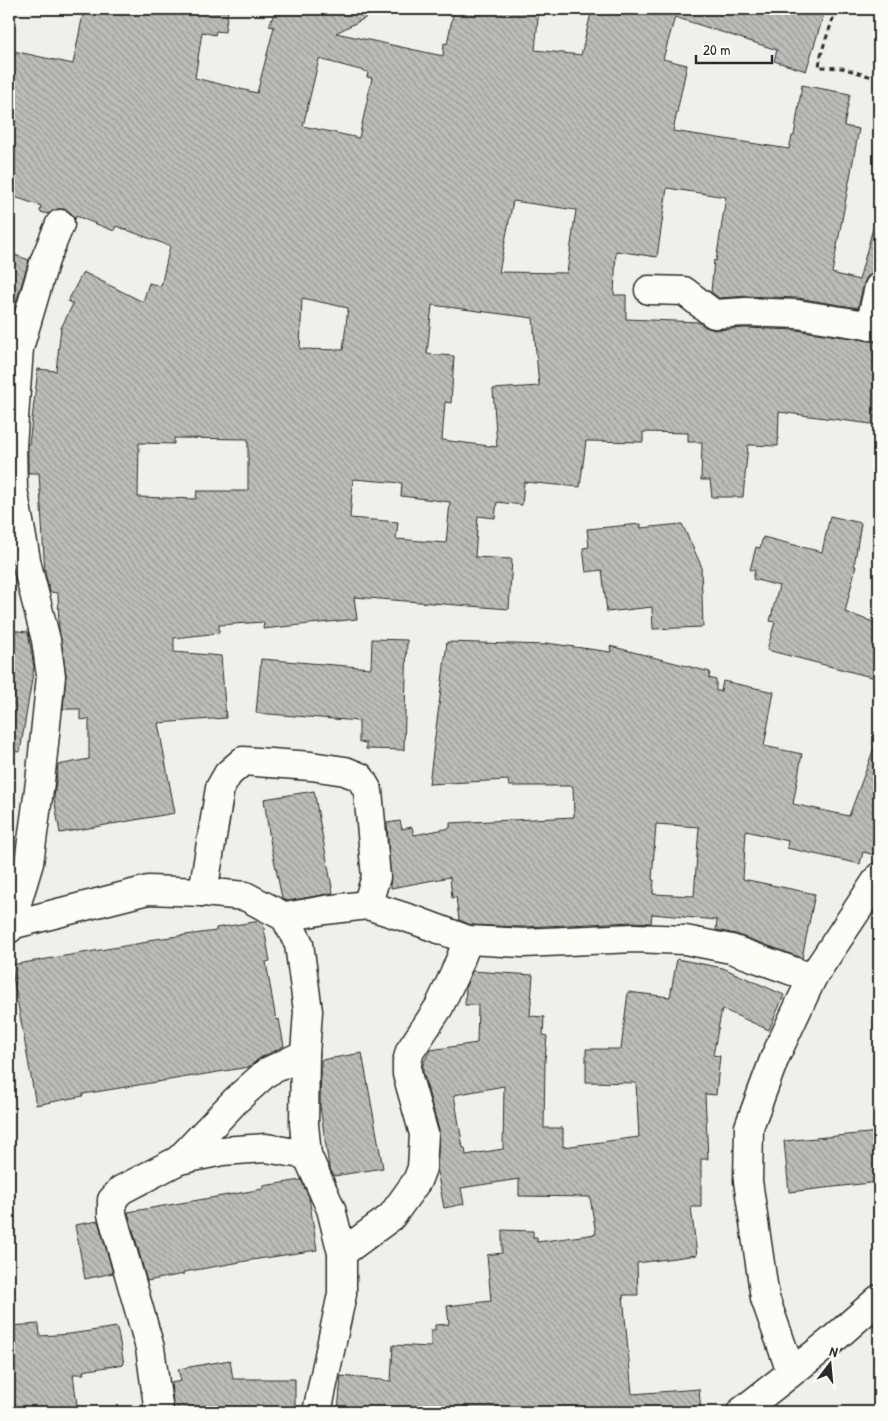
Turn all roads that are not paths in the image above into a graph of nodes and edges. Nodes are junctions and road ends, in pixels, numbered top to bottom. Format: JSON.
{"nodes":[{"id":1,"x":60,"y":224,"type":"dead end"},
{"id":2,"x":879,"y":287,"type":"edge"},
{"id":3,"x":649,"y":290,"type":"dead end"},
{"id":4,"x":874,"y":327,"type":"edge"},
{"id":5,"x":879,"y":877,"type":"edge"},
{"id":6,"x":203,"y":892,"type":"junction"},
{"id":7,"x":367,"y":905,"type":"junction"},
{"id":8,"x":285,"y":917,"type":"junction"},
{"id":9,"x":10,"y":927,"type":"edge"},
{"id":10,"x":468,"y":940,"type":"junction"},
{"id":11,"x":812,"y":978,"type":"junction"},
{"id":12,"x":305,"y":1054,"type":"junction"},
{"id":13,"x":307,"y":1155,"type":"junction"},
{"id":14,"x":179,"y":1160,"type":"junction"},
{"id":15,"x":342,"y":1253,"type":"junction"},
{"id":16,"x":879,"y":1299,"type":"edge"},
{"id":17,"x":792,"y":1372,"type":"junction"},
{"id":18,"x":159,"y":1412,"type":"edge"},
{"id":19,"x":317,"y":1412,"type":"edge"},
{"id":20,"x":741,"y":1412,"type":"edge"}],
"edges":[{"from":1,"to":9,"type":"street"},
{"from":2,"to":4,"type":"street"},
{"from":3,"to":4,"type":"street"},
{"from":5,"to":11,"type":"street"},
{"from":6,"to":7,"type":"street"},
{"from":6,"to":8,"type":"street"},
{"from":6,"to":9,"type":"street"},
{"from":7,"to":8,"type":"street"},
{"from":7,"to":10,"type":"street"},
{"from":8,"to":12,"type":"street"},
{"from":10,"to":11,"type":"street"},
{"from":10,"to":15,"type":"street"},
{"from":11,"to":17,"type":"street"},
{"from":12,"to":13,"type":"street"},
{"from":12,"to":14,"type":"street"},
{"from":13,"to":14,"type":"street"},
{"from":13,"to":15,"type":"street"},
{"from":14,"to":18,"type":"street"},
{"from":15,"to":19,"type":"street"},
{"from":16,"to":17,"type":"street"},
{"from":17,"to":20,"type":"street"}]}
